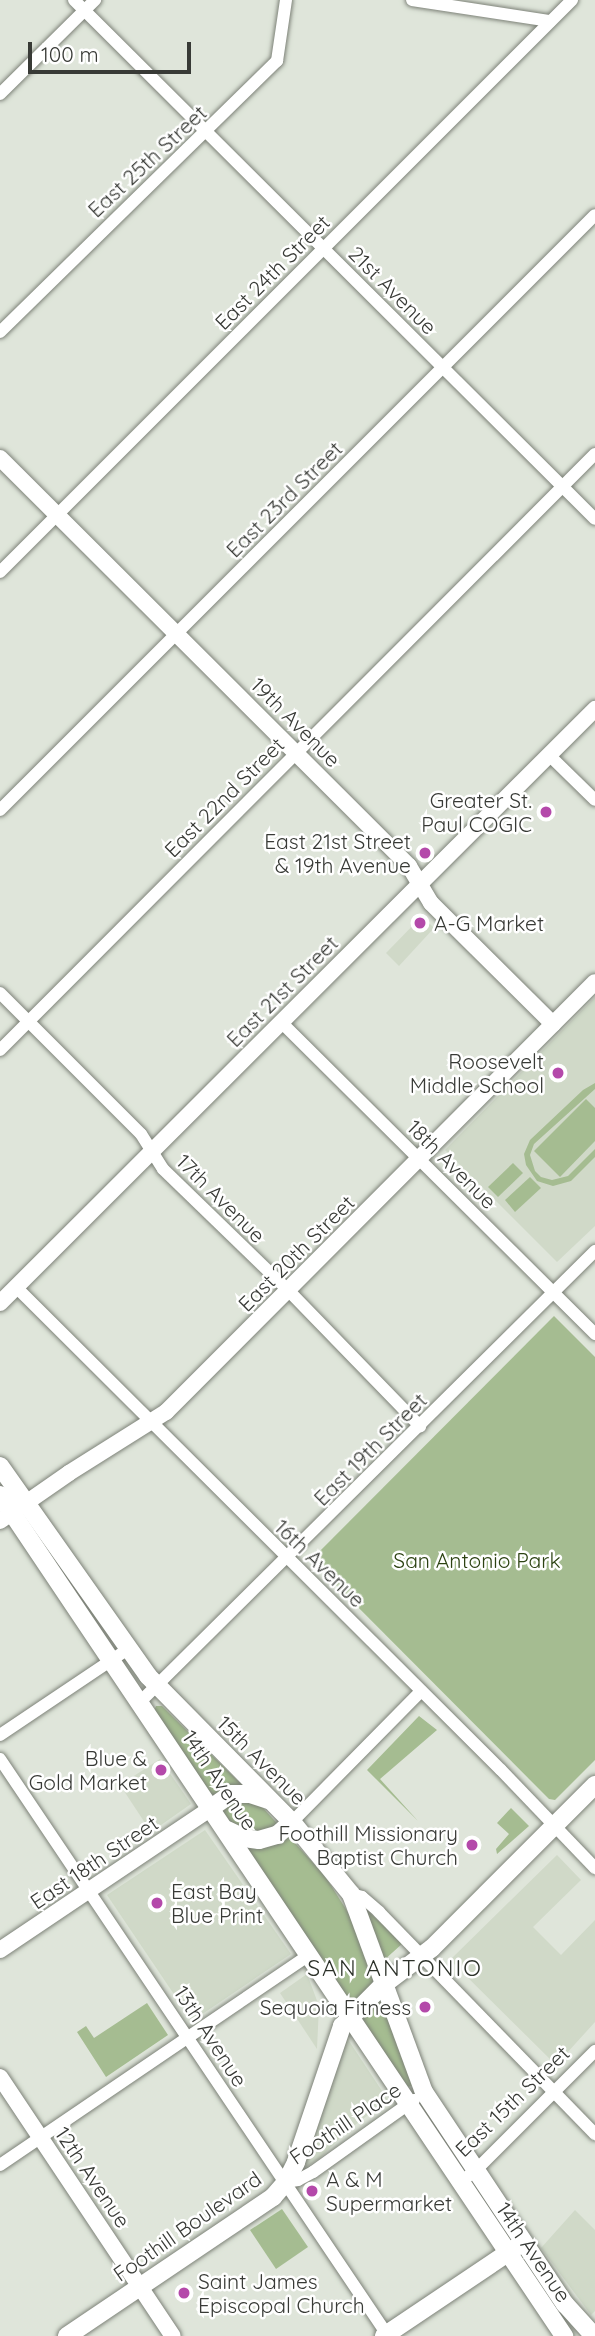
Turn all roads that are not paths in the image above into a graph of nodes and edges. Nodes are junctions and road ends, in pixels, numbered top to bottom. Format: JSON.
{"nodes":[{"id":1,"x":74,"y":0,"type":"edge"},
{"id":2,"x":95,"y":0,"type":"edge"},
{"id":3,"x":286,"y":0,"type":"edge"},
{"id":4,"x":412,"y":0,"type":"edge"},
{"id":5,"x":572,"y":0,"type":"edge"},
{"id":6,"x":85,"y":11,"type":"junction"},
{"id":7,"x":550,"y":21,"type":"junction"},
{"id":8,"x":0,"y":94,"type":"edge"},
{"id":9,"x":205,"y":131,"type":"junction"},
{"id":10,"x":595,"y":215,"type":"edge"},
{"id":11,"x":324,"y":248,"type":"junction"},
{"id":12,"x":0,"y":332,"type":"edge"},
{"id":13,"x":443,"y":368,"type":"junction"},
{"id":14,"x":595,"y":454,"type":"edge"},
{"id":15,"x":0,"y":458,"type":"edge"},
{"id":16,"x":562,"y":487,"type":"junction"},
{"id":17,"x":57,"y":516,"type":"junction"},
{"id":18,"x":595,"y":519,"type":"edge"},
{"id":19,"x":0,"y":572,"type":"edge"},
{"id":20,"x":177,"y":634,"type":"junction"},
{"id":21,"x":595,"y":709,"type":"edge"},
{"id":22,"x":296,"y":752,"type":"junction"},
{"id":23,"x":549,"y":755,"type":"junction"},
{"id":24,"x":595,"y":800,"type":"edge"},
{"id":25,"x":0,"y":810,"type":"edge"},
{"id":26,"x":420,"y":883,"type":"junction"},
{"id":27,"x":595,"y":982,"type":"edge"},
{"id":28,"x":0,"y":993,"type":"edge"},
{"id":29,"x":28,"y":1021,"type":"junction"},
{"id":30,"x":281,"y":1022,"type":"junction"},
{"id":31,"x":553,"y":1024,"type":"junction"},
{"id":32,"x":0,"y":1050,"type":"edge"},
{"id":33,"x":152,"y":1151,"type":"junction"},
{"id":34,"x":420,"y":1159,"type":"junction"},
{"id":35,"x":595,"y":1251,"type":"edge"},
{"id":36,"x":16,"y":1287,"type":"junction"},
{"id":37,"x":288,"y":1290,"type":"junction"},
{"id":38,"x":553,"y":1294,"type":"junction"},
{"id":39,"x":0,"y":1303,"type":"edge"},
{"id":40,"x":595,"y":1334,"type":"edge"},
{"id":41,"x":150,"y":1421,"type":"junction"},
{"id":42,"x":420,"y":1426,"type":"junction"},
{"id":43,"x":0,"y":1466,"type":"edge"},
{"id":44,"x":0,"y":1495,"type":"edge"},
{"id":45,"x":13,"y":1512,"type":"edge"},
{"id":46,"x":287,"y":1559,"type":"junction"},
{"id":47,"x":128,"y":1649,"type":"junction"},
{"id":48,"x":113,"y":1660,"type":"junction"},
{"id":49,"x":158,"y":1688,"type":"junction"},
{"id":50,"x":421,"y":1691,"type":"junction"},
{"id":51,"x":140,"y":1702,"type":"junction"},
{"id":52,"x":0,"y":1735,"type":"edge"},
{"id":53,"x":0,"y":1759,"type":"edge"},
{"id":54,"x":595,"y":1785,"type":"edge"},
{"id":55,"x":272,"y":1801,"type":"junction"},
{"id":56,"x":211,"y":1808,"type":"junction"},
{"id":57,"x":292,"y":1822,"type":"junction"},
{"id":58,"x":553,"y":1826,"type":"junction"},
{"id":59,"x":225,"y":1829,"type":"junction"},
{"id":60,"x":595,"y":1868,"type":"edge"},
{"id":61,"x":90,"y":1890,"type":"junction"},
{"id":62,"x":351,"y":1894,"type":"junction"},
{"id":63,"x":0,"y":1950,"type":"edge"},
{"id":64,"x":310,"y":1954,"type":"junction"},
{"id":65,"x":420,"y":1955,"type":"junction"},
{"id":66,"x":383,"y":1984,"type":"junction"},
{"id":67,"x":351,"y":2016,"type":"junction"},
{"id":68,"x":189,"y":2037,"type":"junction"},
{"id":69,"x":595,"y":2051,"type":"edge"},
{"id":70,"x":0,"y":2077,"type":"edge"},
{"id":71,"x":424,"y":2092,"type":"junction"},
{"id":72,"x":554,"y":2093,"type":"junction"},
{"id":73,"x":409,"y":2104,"type":"junction"},
{"id":74,"x":595,"y":2134,"type":"edge"},
{"id":75,"x":41,"y":2137,"type":"junction"},
{"id":76,"x":0,"y":2165,"type":"edge"},
{"id":77,"x":475,"y":2171,"type":"junction"},
{"id":78,"x":286,"y":2182,"type":"junction"},
{"id":79,"x":460,"y":2182,"type":"junction"},
{"id":80,"x":525,"y":2245,"type":"junction"},
{"id":81,"x":506,"y":2252,"type":"junction"},
{"id":82,"x":140,"y":2286,"type":"junction"},
{"id":83,"x":386,"y":2335,"type":"edge"},
{"id":84,"x":67,"y":2336,"type":"edge"},
{"id":85,"x":173,"y":2336,"type":"edge"},
{"id":86,"x":564,"y":2336,"type":"edge"},
{"id":87,"x":594,"y":2336,"type":"edge"}],
"edges":[{"from":1,"to":6,"type":"street","name":"21st Avenue"},
{"from":2,"to":6,"type":"street"},
{"from":3,"to":9,"type":"street","name":"East 25th Street"},
{"from":4,"to":7,"type":"street"},
{"from":5,"to":7,"type":"street","name":"East 24th Street"},
{"from":6,"to":8,"type":"street"},
{"from":6,"to":9,"type":"street","name":"21st Avenue"},
{"from":7,"to":11,"type":"street","name":"East 24th Street"},
{"from":9,"to":11,"type":"street","name":"21st Avenue"},
{"from":9,"to":12,"type":"street","name":"East 25th Street"},
{"from":10,"to":13,"type":"street","name":"East 23rd Street"},
{"from":11,"to":13,"type":"street","name":"21st Avenue"},
{"from":11,"to":17,"type":"street","name":"East 24th Street"},
{"from":13,"to":16,"type":"street","name":"21st Avenue"},
{"from":13,"to":20,"type":"street","name":"East 23rd Street"},
{"from":14,"to":16,"type":"street","name":"East 22nd Street"},
{"from":15,"to":17,"type":"street","name":"19th Avenue"},
{"from":16,"to":18,"type":"street","name":"21st Avenue"},
{"from":16,"to":22,"type":"street","name":"East 22nd Street"},
{"from":17,"to":19,"type":"street","name":"East 24th Street"},
{"from":17,"to":20,"type":"street","name":"19th Avenue"},
{"from":20,"to":22,"type":"street","name":"19th Avenue"},
{"from":20,"to":25,"type":"street","name":"East 23rd Street"},
{"from":21,"to":23,"type":"street","name":"East 21st Street"},
{"from":22,"to":26,"type":"street","name":"19th Avenue"},
{"from":22,"to":29,"type":"street","name":"East 22nd Street"},
{"from":23,"to":24,"type":"street"},
{"from":23,"to":26,"type":"street","name":"East 21st Street"},
{"from":26,"to":30,"type":"street","name":"East 21st Street"},
{"from":26,"to":31,"type":"street","name":"19th Avenue"},
{"from":27,"to":31,"type":"street","name":"East 20th Street"},
{"from":28,"to":29,"type":"street","name":"17th Avenue"},
{"from":29,"to":32,"type":"street","name":"East 22nd Street"},
{"from":29,"to":33,"type":"street","name":"17th Avenue"},
{"from":30,"to":33,"type":"street","name":"East 21st Street"},
{"from":30,"to":34,"type":"street","name":"18th Avenue"},
{"from":31,"to":34,"type":"street","name":"East 20th Street"},
{"from":33,"to":36,"type":"street","name":"East 21st Street"},
{"from":33,"to":37,"type":"street","name":"17th Avenue"},
{"from":34,"to":37,"type":"street","name":"East 20th Street"},
{"from":34,"to":38,"type":"street","name":"18th Avenue"},
{"from":35,"to":38,"type":"street","name":"East 19th Street"},
{"from":36,"to":39,"type":"street","name":"East 21st Street"},
{"from":36,"to":41,"type":"street","name":"16th Avenue"},
{"from":37,"to":41,"type":"street","name":"East 20th Street"},
{"from":37,"to":42,"type":"street","name":"17th Avenue"},
{"from":38,"to":40,"type":"street","name":"18th Avenue"},
{"from":38,"to":42,"type":"street","name":"East 19th Street"},
{"from":41,"to":45,"type":"street","name":"East 20th Street"},
{"from":41,"to":46,"type":"street","name":"16th Avenue"},
{"from":42,"to":46,"type":"street","name":"East 19th Street"},
{"from":43,"to":45,"type":"main road","name":"14th Avenue"},
{"from":44,"to":45,"type":"main road","name":"14th Avenue"},
{"from":45,"to":47,"type":"main road","name":"14th Avenue"},
{"from":45,"to":48,"type":"main road","name":"14th Avenue"},
{"from":46,"to":49,"type":"street","name":"East 19th Street"},
{"from":46,"to":50,"type":"street","name":"16th Avenue"},
{"from":47,"to":48,"type":"street"},
{"from":47,"to":49,"type":"main road","name":"14th Avenue"},
{"from":48,"to":51,"type":"main road","name":"14th Avenue"},
{"from":48,"to":52,"type":"street"},
{"from":49,"to":51,"type":"street","name":"East 19th Street"},
{"from":49,"to":55,"type":"main road","name":"15th Avenue"},
{"from":50,"to":57,"type":"street"},
{"from":50,"to":58,"type":"street","name":"16th Avenue"},
{"from":51,"to":56,"type":"main road","name":"14th Avenue"},
{"from":53,"to":61,"type":"street","name":"13th Avenue"},
{"from":54,"to":58,"type":"main road","name":"Foothill Boulevard"},
{"from":55,"to":56,"type":"main road"},
{"from":55,"to":57,"type":"main road","name":"15th Avenue"},
{"from":56,"to":59,"type":"main road","name":"14th Avenue"},
{"from":56,"to":61,"type":"street","name":"East 18th Street"},
{"from":57,"to":59,"type":"main road"},
{"from":57,"to":62,"type":"main road","name":"15th Avenue"},
{"from":58,"to":60,"type":"street","name":"16th Avenue"},
{"from":58,"to":65,"type":"main road","name":"Foothill Boulevard"},
{"from":59,"to":64,"type":"main road","name":"14th Avenue"},
{"from":61,"to":63,"type":"street","name":"East 18th Street"},
{"from":61,"to":68,"type":"street","name":"13th Avenue"},
{"from":62,"to":65,"type":"street","name":"15th Avenue"},
{"from":62,"to":66,"type":"main road","name":"14th Avenue"},
{"from":64,"to":67,"type":"main road","name":"14th Avenue"},
{"from":64,"to":68,"type":"street"},
{"from":65,"to":66,"type":"main road","name":"Foothill Boulevard"},
{"from":65,"to":72,"type":"street","name":"15th Avenue"},
{"from":66,"to":67,"type":"main road","name":"Foothill Boulevard"},
{"from":66,"to":71,"type":"main road","name":"14th Avenue"},
{"from":67,"to":73,"type":"main road","name":"14th Avenue"},
{"from":67,"to":78,"type":"main road","name":"Foothill Boulevard"},
{"from":68,"to":75,"type":"street"},
{"from":68,"to":78,"type":"street","name":"13th Avenue"},
{"from":69,"to":72,"type":"street","name":"East 15th Street"},
{"from":70,"to":75,"type":"street","name":"12th Avenue"},
{"from":71,"to":73,"type":"street","name":"Foothill Place"},
{"from":71,"to":77,"type":"main road","name":"14th Avenue"},
{"from":72,"to":74,"type":"street","name":"15th Avenue"},
{"from":72,"to":77,"type":"street","name":"East 15th Street"},
{"from":73,"to":78,"type":"street","name":"Foothill Place"},
{"from":73,"to":79,"type":"main road","name":"14th Avenue"},
{"from":75,"to":76,"type":"street"},
{"from":75,"to":82,"type":"street","name":"12th Avenue"},
{"from":77,"to":79,"type":"street","name":"East 15th Street"},
{"from":77,"to":80,"type":"main road","name":"14th Avenue"},
{"from":78,"to":82,"type":"main road","name":"Foothill Boulevard"},
{"from":78,"to":83,"type":"street","name":"13th Avenue"},
{"from":79,"to":81,"type":"main road","name":"14th Avenue"},
{"from":80,"to":81,"type":"main road"},
{"from":80,"to":87,"type":"main road","name":"14th Avenue"},
{"from":81,"to":83,"type":"main road"},
{"from":81,"to":86,"type":"main road","name":"14th Avenue"},
{"from":82,"to":84,"type":"main road","name":"Foothill Boulevard"},
{"from":82,"to":85,"type":"street","name":"12th Avenue"}]}
